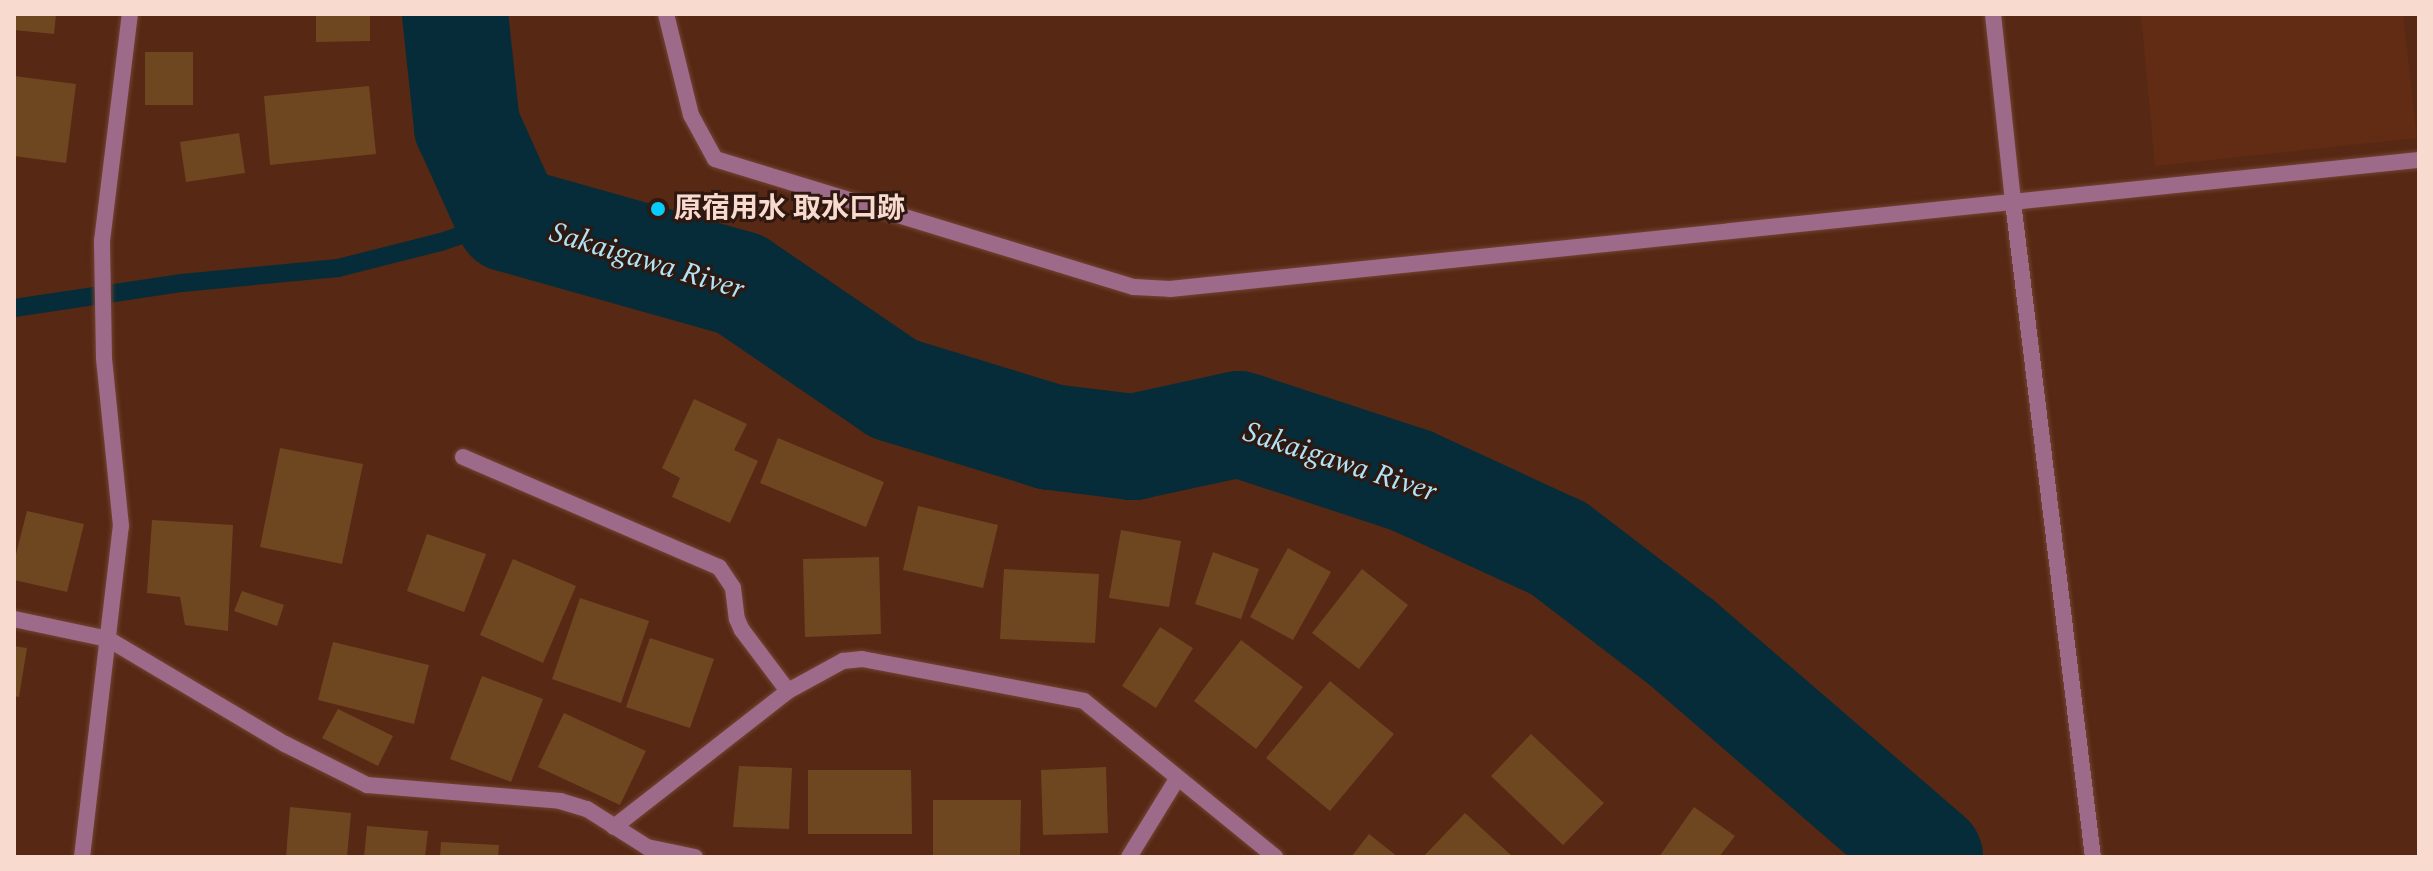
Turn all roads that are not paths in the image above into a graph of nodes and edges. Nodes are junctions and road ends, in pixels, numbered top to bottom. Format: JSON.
{"nodes":[{"id":1,"x":130,"y":14,"type":"edge"},
{"id":2,"x":666,"y":14,"type":"edge"},
{"id":3,"x":1993,"y":14,"type":"edge"},
{"id":4,"x":2419,"y":160,"type":"edge"},
{"id":5,"x":2013,"y":202,"type":"junction"},
{"id":6,"x":463,"y":457,"type":"dead end"},
{"id":7,"x":14,"y":619,"type":"edge"},
{"id":8,"x":108,"y":639,"type":"junction"},
{"id":9,"x":788,"y":691,"type":"junction"},
{"id":10,"x":1177,"y":779,"type":"junction"},
{"id":11,"x":614,"y":827,"type":"junction"},
{"id":12,"x":82,"y":857,"type":"edge"},
{"id":13,"x":695,"y":857,"type":"edge"},
{"id":14,"x":1129,"y":857,"type":"edge"},
{"id":15,"x":1275,"y":857,"type":"edge"},
{"id":16,"x":2093,"y":857,"type":"edge"}],
"edges":[{"from":1,"to":8,"type":"street"},
{"from":2,"to":5,"type":"street"},
{"from":3,"to":5,"type":"street"},
{"from":4,"to":5,"type":"street"},
{"from":5,"to":16,"type":"street"},
{"from":6,"to":9,"type":"street"},
{"from":7,"to":8,"type":"street"},
{"from":8,"to":11,"type":"street"},
{"from":8,"to":12,"type":"street"},
{"from":9,"to":10,"type":"street"},
{"from":9,"to":11,"type":"street"},
{"from":10,"to":14,"type":"street"},
{"from":10,"to":15,"type":"street"},
{"from":11,"to":13,"type":"street"}]}
